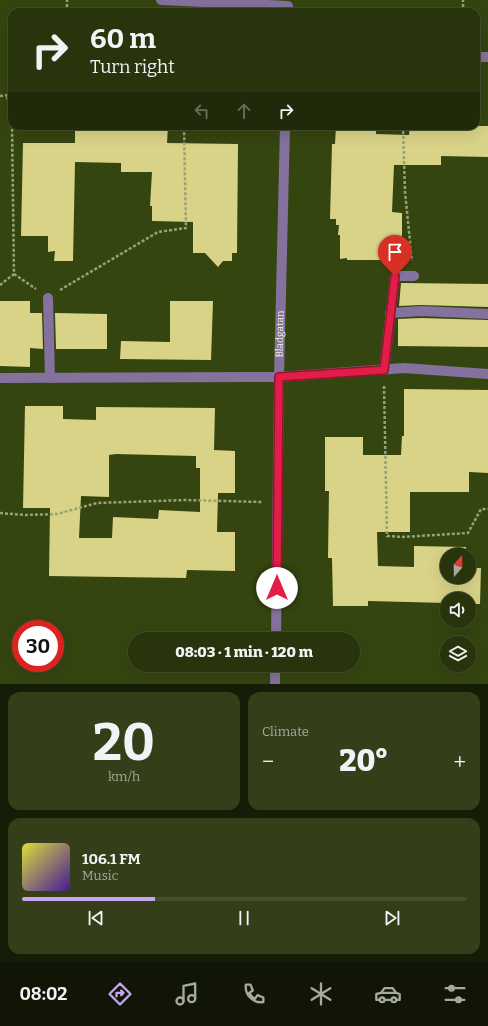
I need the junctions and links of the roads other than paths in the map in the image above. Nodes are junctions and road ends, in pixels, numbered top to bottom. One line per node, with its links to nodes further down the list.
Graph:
1 (161, 0): 2 (street)
2 (288, 8)
3 (285, 130): 10 (street, Bladgatan)
4 (414, 276): 6 (street)
5 (48, 298): 12 (street)
6 (390, 313): 7 (street); 8 (street)
7 (488, 314)
8 (384, 370): 9 (street); 10 (street)
9 (488, 374)
10 (279, 377): 12 (street); 13 (street, Bladgatan)
11 (0, 378): 12 (street)
12 (50, 378)
13 (276, 632)
14 (275, 672): 15 (street)
15 (275, 684)

